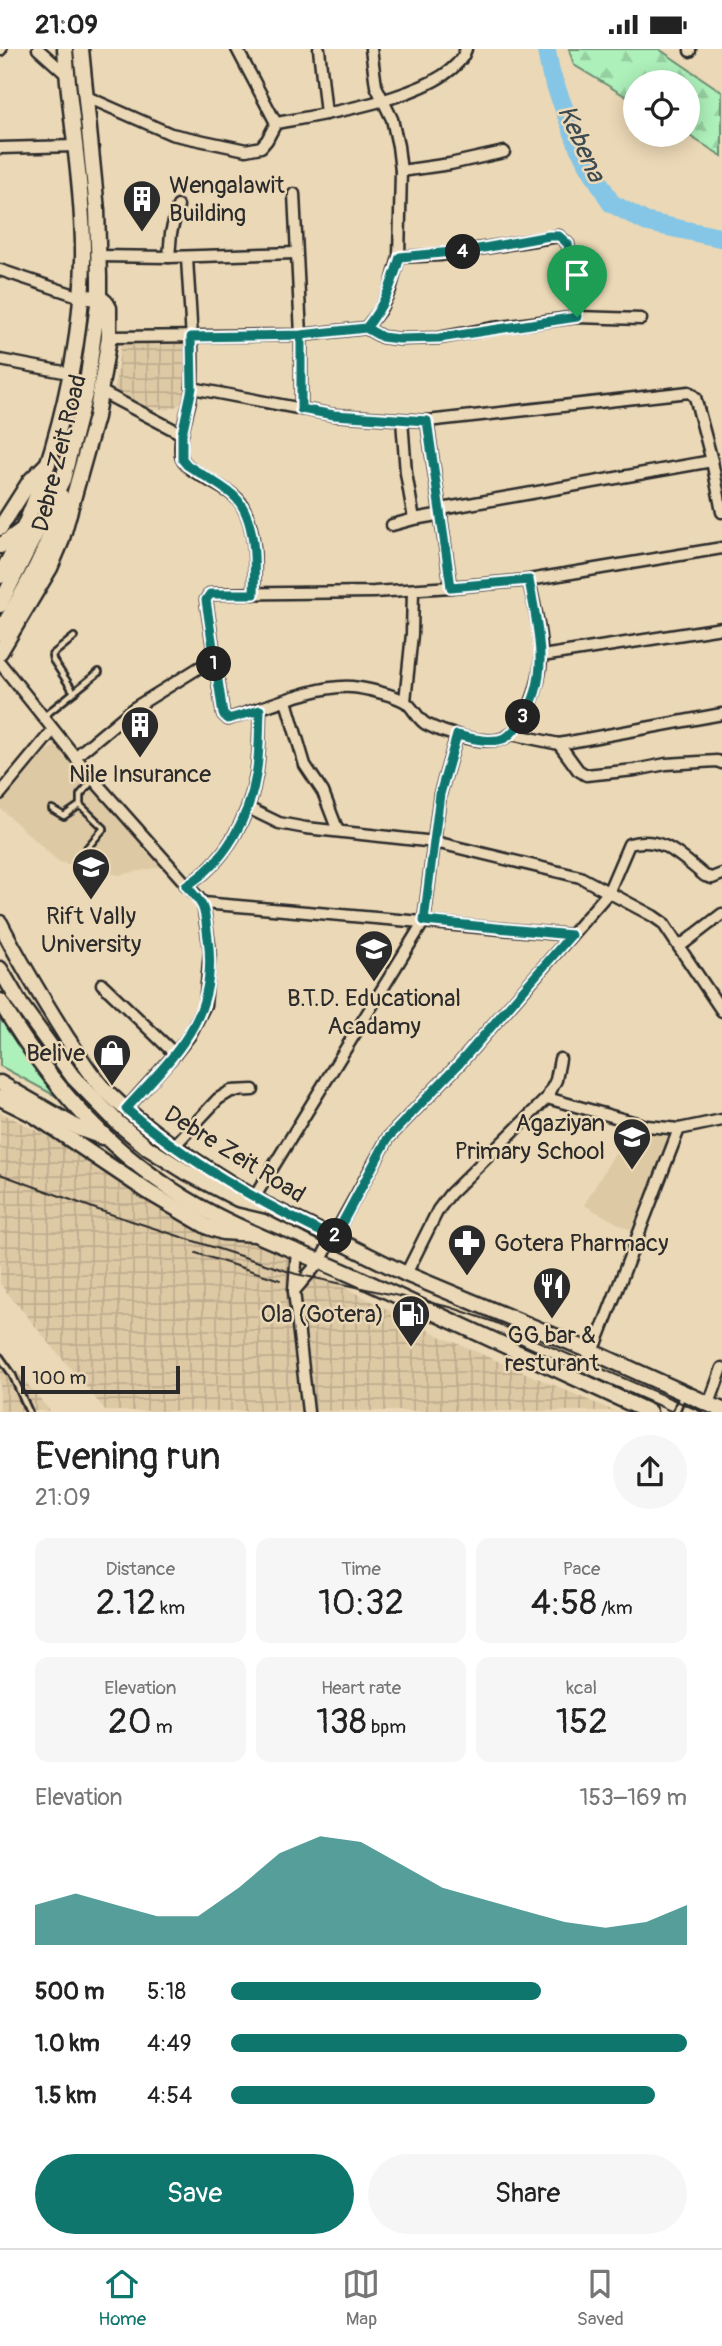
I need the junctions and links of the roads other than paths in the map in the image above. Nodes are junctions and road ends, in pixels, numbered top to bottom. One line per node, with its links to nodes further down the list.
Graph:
1 (38, 49): 8 (street)
2 (65, 49): 8 (main road)
3 (81, 49): 9 (main road)
4 (237, 49): 12 (street)
5 (320, 49): 11 (street)
6 (371, 49): 10 (street)
7 (466, 49): 10 (street)
8 (67, 75): 13 (main road)
9 (87, 97): 12 (street); 20 (main road)
10 (382, 100): 11 (street); 16 (street)
11 (326, 114): 12 (street)
12 (276, 123)
13 (75, 146): 14 (street); 25 (main road)
14 (0, 148)
15 (504, 152): 16 (street)
16 (401, 171): 23 (street)
17 (294, 194): 19 (street)
18 (178, 206): 21 (street)
19 (296, 253): 22 (street); 30 (street)
20 (98, 256): 21 (street); 26 (main road)
21 (169, 257): 22 (street)
22 (187, 257): 32 (street)
23 (400, 257): 27 (street); 29 (street)
24 (0, 270): 25 (street)
25 (81, 297): 26 (main road); 34 (main road)
26 (99, 297): 31 (main road, Debre Zeit Road); 43 (main road)
27 (577, 317): 28 (street); 29 (street)
28 (641, 319)
29 (366, 328): 30 (street)
30 (301, 335): 32 (street); 37 (street)
31 (109, 337): 32 (street); 36 (main road, Debre Zeit Road)
32 (191, 337): 35 (street)
33 (0, 361): 34 (street)
34 (69, 373): 42 (main road)
35 (192, 388): 37 (street); 40 (street)
36 (100, 391): 40 (street); 61 (main road, Debre Zeit Road)
37 (301, 409): 38 (street)
38 (401, 420): 39 (street); 46 (street)
39 (427, 421): 41 (street); 44 (street)
40 (182, 434): 56 (street)
41 (712, 461): 44 (street); 45 (street)
42 (48, 463): 48 (main road); 49 (main road)
43 (63, 479): 57 (main road); 59 (main road)
44 (442, 511): 46 (street); 54 (street)
45 (722, 512)
46 (414, 519): 47 (street)
47 (392, 525)
48 (0, 528)
49 (23, 529): 50 (main road); 52 (main road)
50 (0, 547)
51 (722, 548): 53 (street)
52 (0, 576)
53 (529, 580): 54 (street); 62 (street)
54 (451, 587): 55 (street)
55 (413, 590): 56 (street); 68 (street)
56 (254, 594): 63 (street)
57 (0, 605)
58 (722, 628): 62 (street)
59 (0, 632)
60 (74, 637): 66 (lane)
61 (0, 652)
62 (542, 656): 73 (street)
63 (213, 659): 69 (street); 76 (street)
64 (0, 663): 71 (street)
65 (99, 672): 66 (lane)
66 (74, 692): 71 (lane)
67 (286, 701): 68 (street); 69 (street); 83 (street)
68 (405, 701): 74 (street)
69 (260, 710): 81 (street)
70 (722, 714): 75 (street)
71 (43, 717): 72 (street)
72 (53, 730): 76 (street); 79 (street)
73 (511, 734): 74 (street); 75 (street)
74 (457, 735): 84 (street)
75 (559, 744): 77 (street)
76 (75, 758): 78 (street)
77 (722, 763)
78 (93, 779): 80 (lane); 87 (street)
79 (0, 794)
80 (80, 805): 82 (lane); 85 (lane)
81 (247, 808): 83 (street); 87 (street)
82 (52, 809)
83 (338, 831): 84 (street)
84 (435, 842): 88 (street); 91 (street)
85 (87, 848)
86 (722, 874): 88 (street)
87 (186, 886): 89 (street)
88 (608, 893): 93 (street); 94 (street)
89 (203, 903): 91 (street); 99 (street)
90 (722, 914): 94 (street)
91 (424, 921): 93 (street); 110 (street)
92 (0, 923): 105 (main road, Debre Zeit Road)
93 (571, 935): 113 (street)
94 (679, 947): 98 (street)
95 (0, 969): 111 (main road)
96 (102, 984): 99 (street)
97 (0, 1001): 108 (main road)
98 (722, 1011)
99 (175, 1054): 105 (street)
100 (560, 1059): 104 (street)
101 (0, 1083): 108 (main road)
102 (253, 1090): 109 (street)
103 (0, 1098): 112 (main road)
104 (547, 1098): 107 (street); 116 (street)
105 (126, 1109): 109 (main road, Debre Zeit Road)
106 (722, 1120): 107 (street)
107 (679, 1129): 118 (street)
108 (106, 1139): 112 (main road)
109 (174, 1146): 110 (main road, Debre Zeit Road)
110 (254, 1198): 111 (main road, Debre Zeit Road)
111 (268, 1206): 113 (main road, Debre Zeit Road)
112 (259, 1234): 114 (main road)
113 (334, 1238): 115 (street); 116 (main road, Debre Zeit Road)
114 (297, 1251): 115 (main road); 117 (street)
115 (320, 1261): 117 (street); 125 (main road)
116 (406, 1274): 118 (main road, Debre Zeit Road)
117 (294, 1291): 124 (street)
118 (593, 1352): 121 (main road, Debre Zeit Road)
119 (0, 1357): 123 (lane)
120 (722, 1368): 122 (street)
121 (683, 1394): 122 (main road, Debre Zeit Road); 126 (lane)
122 (716, 1407)
123 (29, 1412)
124 (308, 1412)
125 (649, 1412)
126 (676, 1412)

